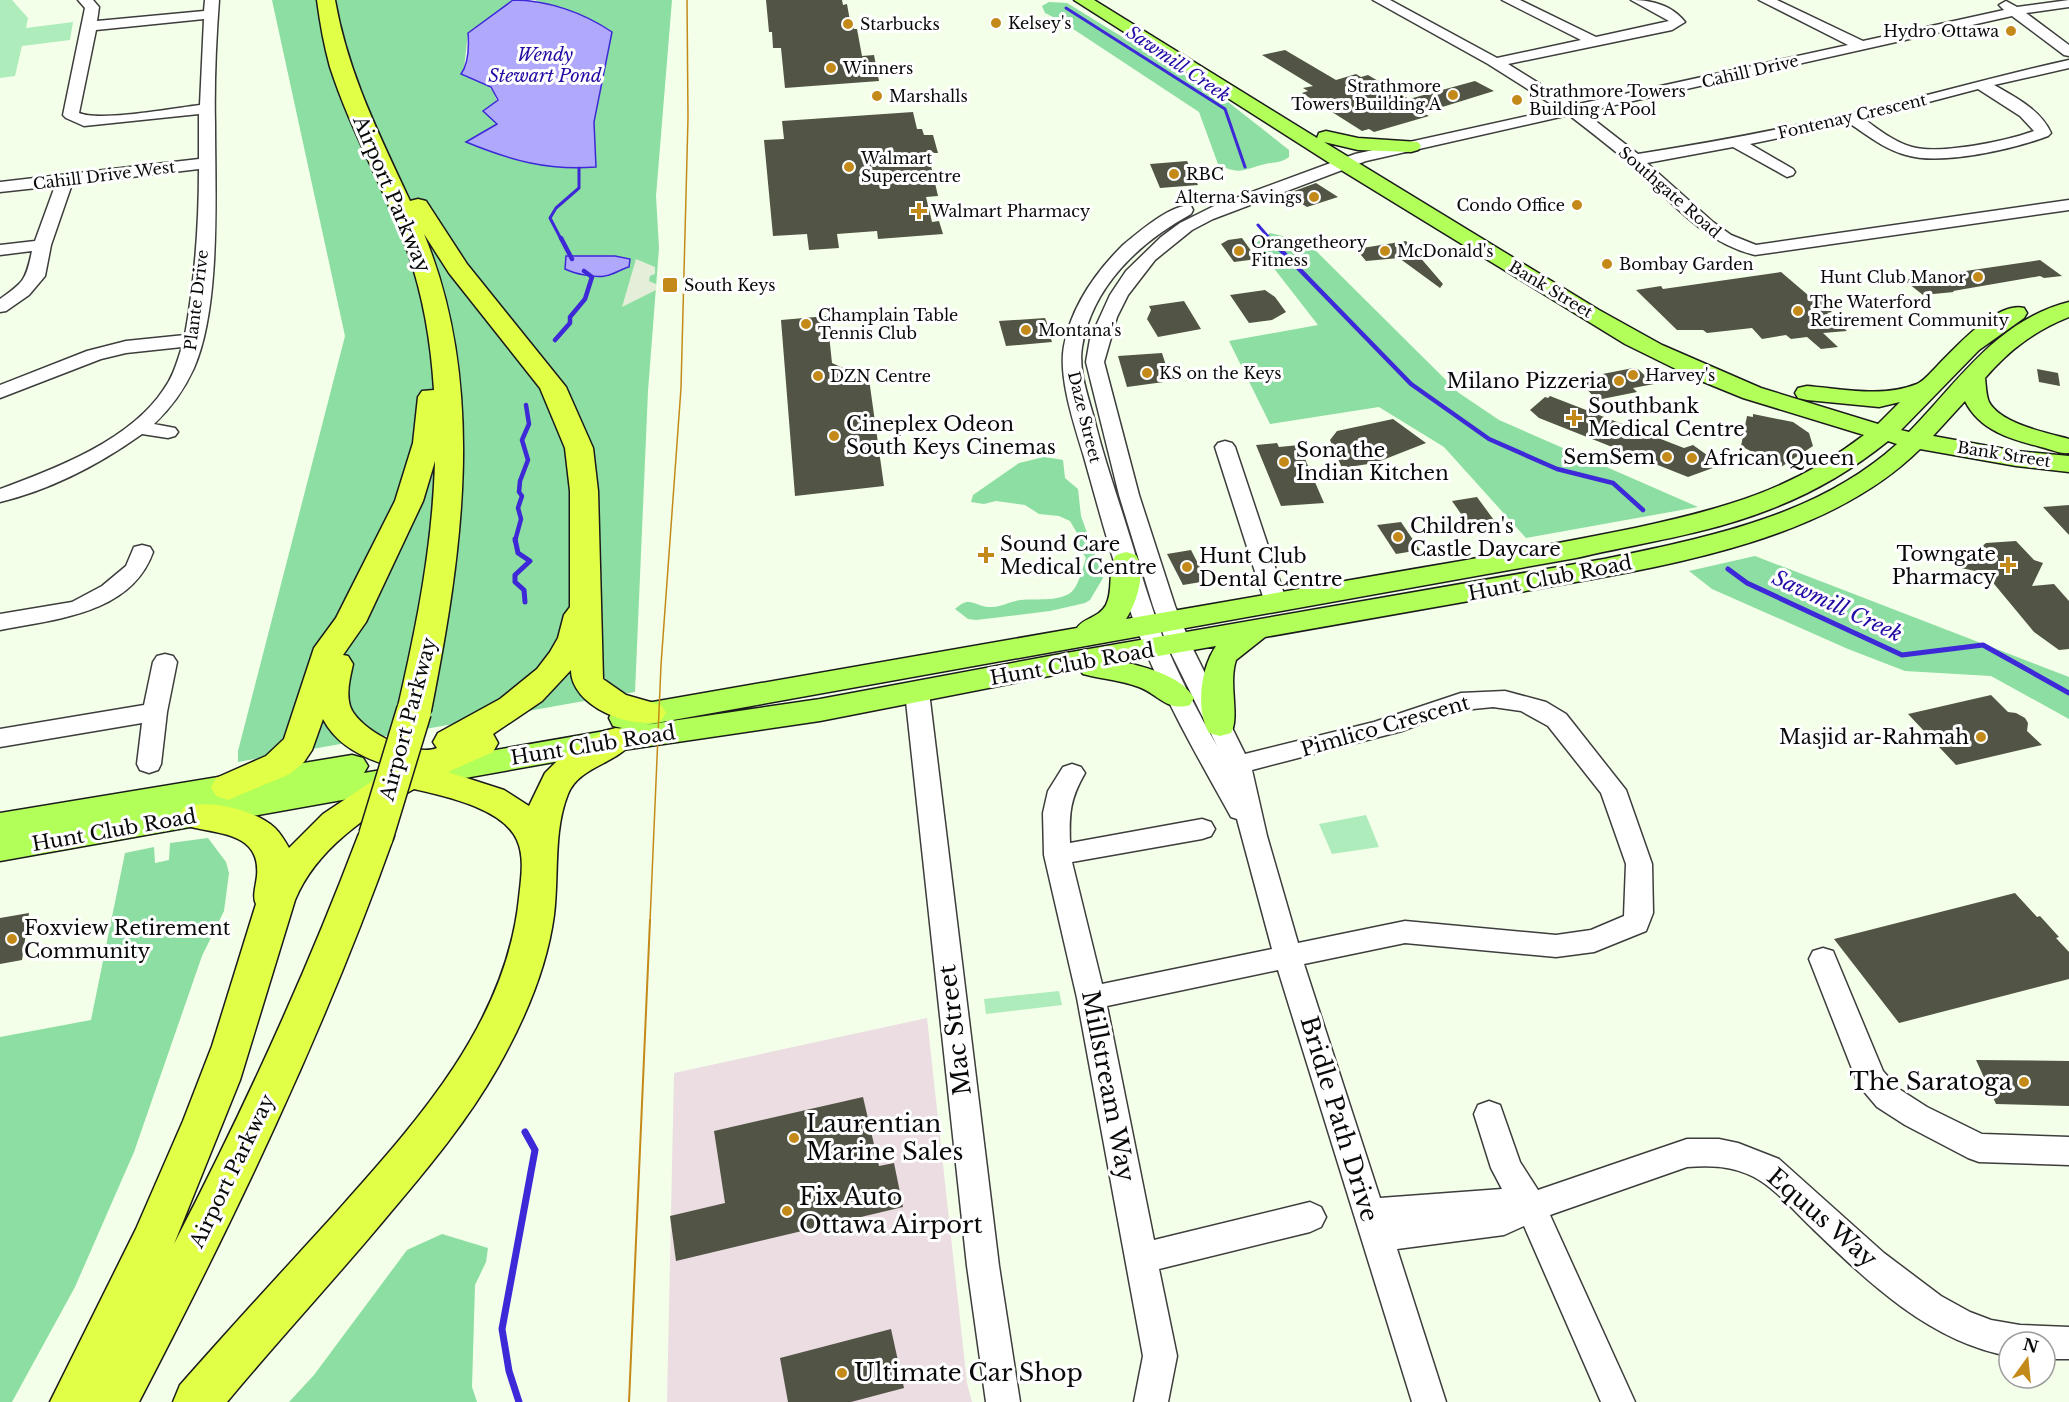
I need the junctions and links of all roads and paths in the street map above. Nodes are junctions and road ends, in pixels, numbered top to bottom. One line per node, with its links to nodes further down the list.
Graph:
1 (85, 0): 13 (street)
2 (326, 0): 20 (highway, Airport Parkway)
3 (1082, 0): 25 (main road, Bank Street)
4 (1102, 0): 24 (main road, Bank Street)
5 (1380, 0): 17 (street, Southgate Road)
6 (1509, 0): 14 (street)
7 (1638, 0): 14 (street)
8 (1766, 0): 15 (street)
9 (1999, 0): 12 (street)
10 (2069, 3): 12 (street, Cahill Drive)
11 (211, 7): 13 (street); 21 (street, Plante Drive)
12 (2014, 12): 15 (street, Cahill Drive); 16 (street)
13 (90, 26): 21 (street)
14 (1593, 41): 17 (street)
15 (1862, 46): 22 (street, Cahill Drive)
16 (2069, 52)
17 (1497, 62): 22 (street, Southgate Road)
18 (2069, 63): 19 (street, Fontenay Crescent)
19 (1980, 84): 23 (street, Fontenay Crescent); 23 (street)
20 (351, 99): 39 (highway, Airport Parkway); 67 (highway)
21 (207, 109): 30 (street, Plante Drive)
22 (1571, 110): 27 (street, Cahill Drive); 28 (street, Southgate Road)
23 (1851, 118): 26 (street, Fontenay Crescent)
24 (1326, 136): 27 (main road); 29 (main road, Bank Street)
25 (1302, 137): 29 (main road, Bank Street); 31 (main road)
26 (1736, 142): 28 (street, Fontenay Crescent); 32 (street)
27 (1411, 146): 29 (street, Cahill Drive)
28 (1633, 160): 36 (street, Southgate Road)
29 (1353, 161): 31 (street, Daze Street); 35 (street, Daze Street); 51 (main road, Bank Street)
30 (208, 163): 33 (street, Cahill Drive West); 45 (street, Plante Drive)
31 (1307, 164): 35 (street, Daze Street)
32 (1787, 172)
33 (65, 180): 34 (street, Cahill Drive West); 37 (street)
34 (0, 187)
35 (1261, 187): 40 (street, Daze Street); 41 (street, Daze Street)
36 (2069, 205)
37 (42, 245): 38 (street); 43 (street)
38 (0, 250)
39 (420, 252): 70 (highway); 107 (highway, Airport Parkway, bridge)
40 (1105, 276): 41 (street); 46 (street, Daze Street)
41 (1127, 281): 47 (street, Daze Street)
42 (2069, 292): 49 (main road, Hunt Club Road)
43 (0, 307)
44 (2069, 309): 48 (main road, Hunt Club Road)
45 (194, 340): 50 (street); 53 (street, Plante Drive)
46 (1072, 361): 47 (street); 57 (street, Daze Street)
47 (1095, 362): 56 (street, Daze Street)
48 (1974, 376): 55 (main road, Hunt Club Road); 59 (main road)
49 (1925, 389): 51 (main road); 52 (main road, Hunt Club Road)
50 (0, 392)
51 (1798, 399): 52 (main road, Bank Street); 61 (main road)
52 (1890, 425): 55 (main road, Bank Street); 61 (main road, Hunt Club Road)
53 (138, 426): 54 (street); 63 (street, Plante Drive)
54 (168, 432)
55 (1922, 432): 59 (main road, Bank Street); 60 (main road, Bank Street); 62 (main road, Hunt Club Road)
56 (1116, 440): 57 (street); 72 (street, Daze Street)
57 (1090, 442): 66 (street, Daze Street)
58 (1225, 447): 68 (street)
59 (2068, 452): 60 (main road, Bank Street)
60 (2000, 455): 62 (main road)
61 (1832, 467): 64 (main road, Hunt Club Road)
62 (1881, 470): 64 (main road, Hunt Club Road)
63 (0, 496)
64 (1749, 520): 68 (main road, Hunt Club Road); 71 (main road, Hunt Club Road)
65 (142, 552): 69 (street)
66 (1126, 561): 72 (street, Daze Street); 73 (main road)
67 (585, 584): 78 (highway); 85 (highway)
68 (1276, 603): 72 (main road, Hunt Club Road)
69 (0, 622)
70 (350, 622): 85 (highway); 87 (highway)
71 (1256, 631): 72 (main road, Hunt Club Road); 79 (main road)
72 (1163, 635): 73 (main road, Hunt Club Road); 76 (street, Bridle Path Drive); 79 (street, Bridle Path Drive)
73 (1070, 650): 75 (main road, Hunt Club Road); 76 (main road); 78 (main road, Hunt Club Road)
74 (165, 662): 77 (street)
75 (917, 692): 81 (main road, Hunt Club Road); 109 (street, Mac Street)
76 (1179, 698): 91 (street, Bridle Path Drive)
77 (155, 712): 80 (street); 83 (street)
78 (649, 713): 82 (main road, Hunt Club Road)
79 (1220, 725): 84 (street, Bridle Path Drive)
80 (0, 738)
81 (616, 740): 82 (main road, Hunt Club Road); 94 (highway)
82 (473, 755): 85 (highway)
83 (149, 764)
84 (1238, 764): 91 (street, Bridle Path Drive); 96 (street, Pimlico Crescent)
85 (397, 767): 87 (main road, Hunt Club Road); 88 (main road, Hunt Club Road); 94 (highway); 95 (highway)
86 (1072, 773): 93 (street, Millstream Way)
87 (228, 787): 89 (main road, Hunt Club Road)
88 (197, 816): 92 (main road, Hunt Club Road); 95 (highway)
89 (0, 825)
90 (1202, 829): 93 (street)
91 (1254, 836): 96 (street, Bridle Path Drive)
92 (0, 849)
93 (1057, 855): 98 (street, Millstream Way)
94 (540, 864): 108 (highway)
95 (270, 916): 106 (highway)
96 (1288, 958): 98 (street); 103 (street, Bridle Path Drive)
97 (1823, 959): 100 (street)
98 (1091, 998): 104 (street, Millstream Way)
99 (1489, 1114): 101 (street)
100 (2069, 1151)
101 (1531, 1207): 103 (street, Equus Way); 105 (street, Equus Way); 112 (street)
102 (1310, 1217): 104 (street)
103 (1373, 1225): 111 (street, Bridle Path Drive)
104 (1142, 1258): 110 (street, Millstream Way)
105 (2069, 1343)
106 (74, 1402)
107 (114, 1402)
108 (197, 1402)
109 (1003, 1402)
110 (1151, 1402)
111 (1429, 1402)
112 (1618, 1402)

